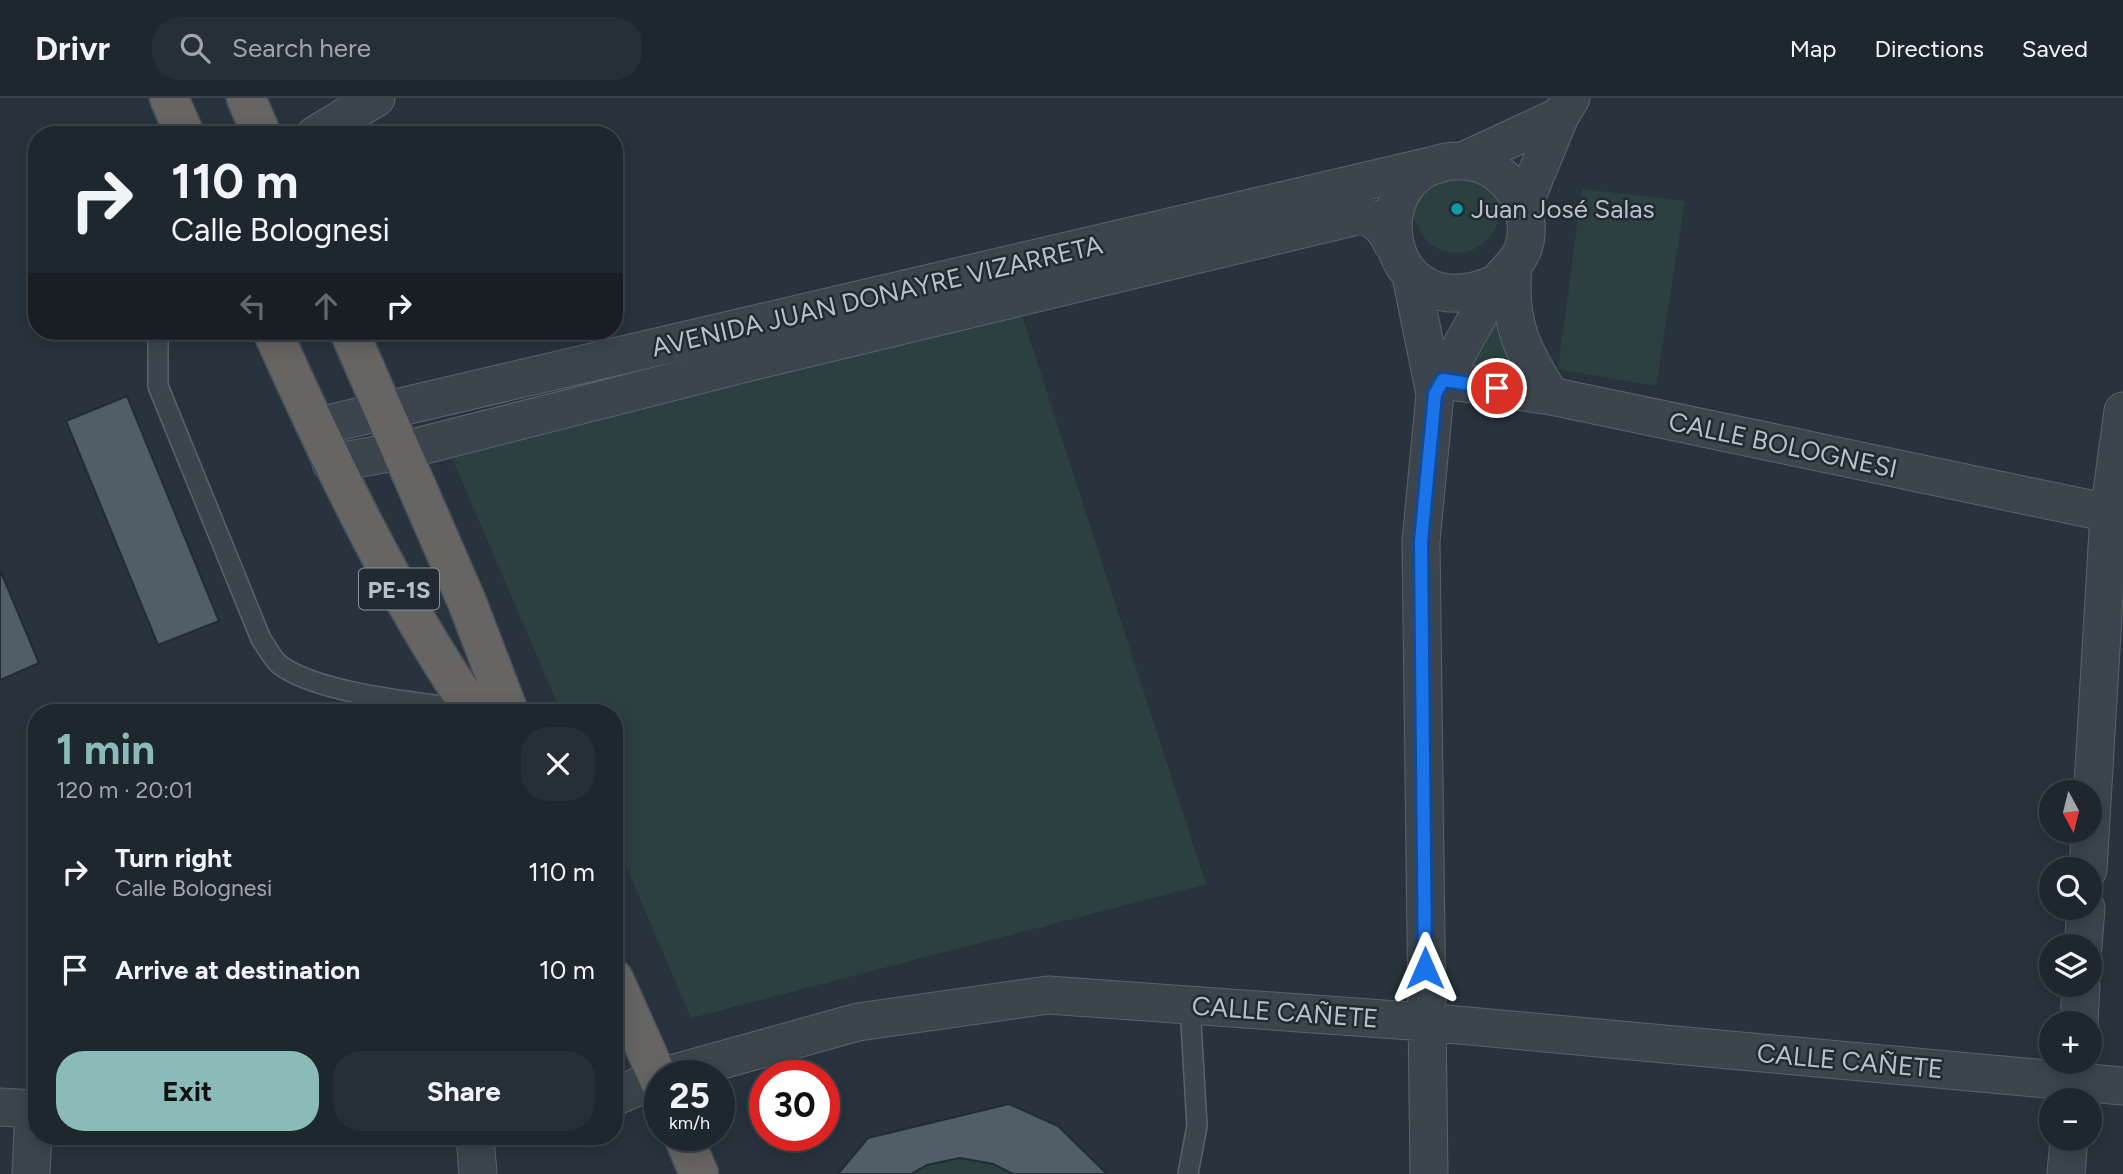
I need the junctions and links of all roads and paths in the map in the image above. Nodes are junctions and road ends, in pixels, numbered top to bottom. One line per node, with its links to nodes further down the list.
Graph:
1 (169, 98): 5 (highway)
2 (246, 98): 6 (highway)
3 (376, 98): 7 (street)
4 (1565, 107): 8 (street); 9 (street)
5 (182, 126)
6 (257, 126)
7 (330, 126)
8 (1451, 162): 9 (street); 10 (street); 13 (street, AVENIDA JUAN DONAYRE VIZARRETA)
9 (1523, 206): 11 (street)
10 (1392, 243): 12 (street); 17 (street, AVENIDA JUAN DONAYRE VIZARRETA)
11 (1505, 275): 12 (street); 18 (street); 19 (street)
12 (1411, 276): 18 (street)
13 (757, 323): 17 (street); 21 (street, AVENIDA JUAN DONAYRE VIZARRETA)
14 (158, 340): 26 (lane)
15 (276, 340): 22 (highway, PE-1S)
16 (353, 340): 21 (highway, PE-1S)
17 (762, 359): 23 (street, AVENIDA JUAN DONAYRE VIZARRETA)
18 (1439, 387): 19 (street, CALLE BOLOGNESI); 32 (street)
19 (1551, 396): 25 (street, CALLE BOLOGNESI)
20 (2123, 411): 25 (street)
21 (386, 412): 22 (street, AVENIDA JUAN DONAYRE VIZARRETA); 23 (highway, PE-1S)
22 (315, 427): 24 (highway, PE-1S)
23 (401, 451): 24 (street, AVENIDA JUAN DONAYRE VIZARRETA); 28 (highway, PE-1S)
24 (331, 463): 27 (highway, PE-1S)
25 (2116, 514): 29 (street)
26 (442, 704)
27 (485, 704)
28 (489, 704)
29 (2089, 857)
30 (623, 998): 33 (highway)
31 (1190, 1006): 32 (street, CALLE CAÑETE); 34 (street, CALLE CAÑETE); 46 (lane)
32 (1425, 1021): 35 (street, CALLE CAÑETE); 47 (street)
33 (652, 1060)
34 (724, 1060)
35 (2075, 1082): 37 (street, CALLE CAÑETE)
36 (644, 1085): 38 (street, CALLE CAÑETE)
37 (2123, 1086)
38 (623, 1093)
39 (23, 1108): 43 (street)
40 (476, 1145): 44 (street)
41 (689, 1151): 45 (highway)
42 (2068, 1151): 48 (street)
43 (31, 1174)
44 (478, 1174)
45 (699, 1174)
46 (1188, 1174)
47 (1429, 1174)
48 (2066, 1174)

